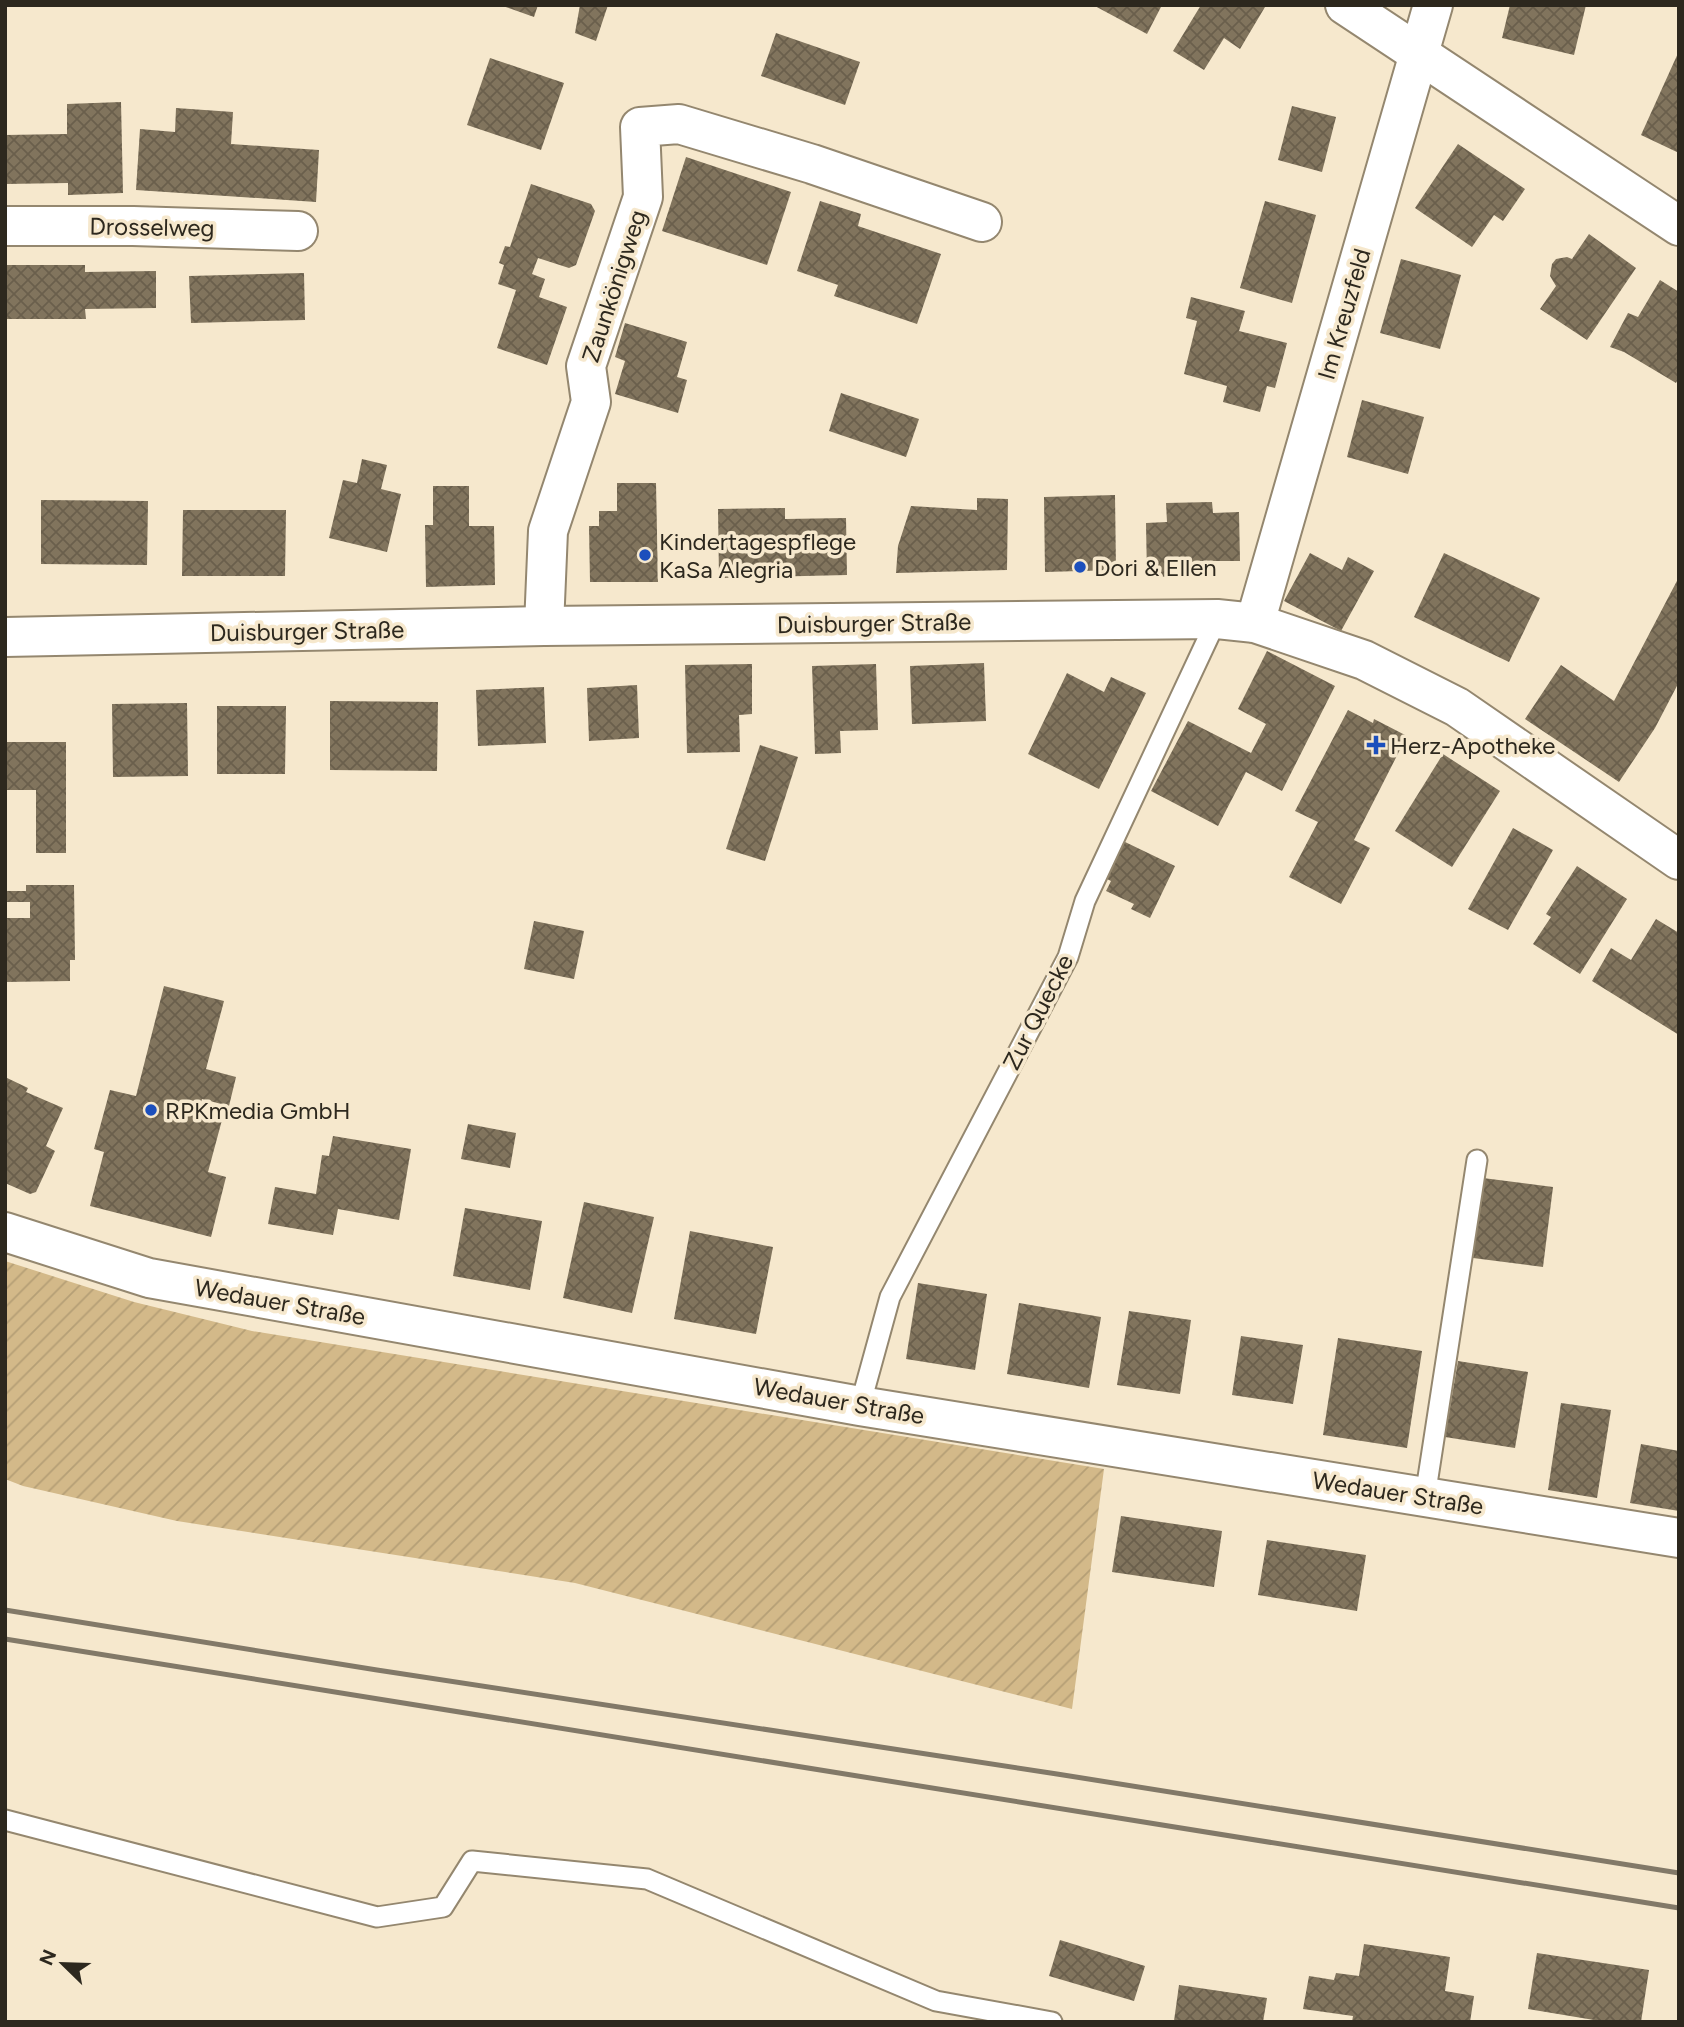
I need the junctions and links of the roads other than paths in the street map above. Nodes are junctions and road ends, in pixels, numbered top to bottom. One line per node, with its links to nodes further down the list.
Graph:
1 (1345, 5): 3 (street)
2 (1433, 5): 3 (street, Im Kreuzfeld)
3 (1419, 54): 6 (street); 9 (street, Im Kreuzfeld)
4 (982, 222): 10 (street, Zaunkönigweg)
5 (5, 226): 7 (street, Drosselweg)
6 (1679, 226)
7 (298, 231)
8 (1217, 619): 9 (street, Duisburger Straße); 10 (street, Duisburger Straße); 15 (lane, Zur Quecke)
9 (1255, 623): 12 (street, Duisburger Straße)
10 (544, 626): 11 (street, Duisburger Straße)
11 (5, 637)
12 (1679, 860)
13 (1477, 1160): 16 (lane)
14 (5, 1232): 15 (street, Wedauer Straße)
15 (860, 1405): 16 (street, Wedauer Straße)
16 (1425, 1497): 17 (street, Wedauer Straße)
17 (1679, 1538)
18 (5, 1820): 19 (lane)
19 (1052, 2022)

